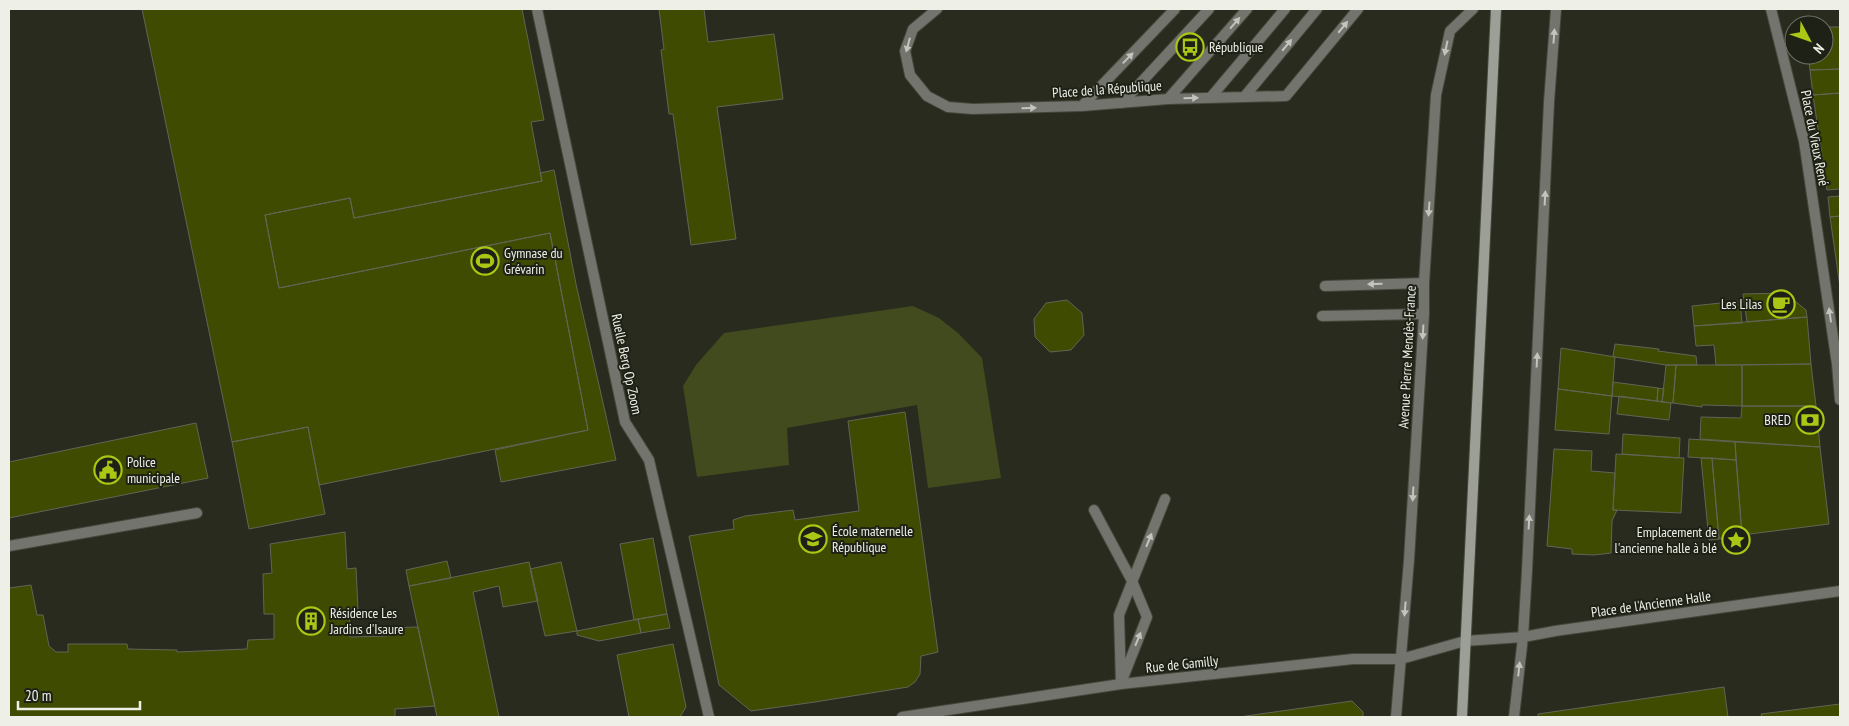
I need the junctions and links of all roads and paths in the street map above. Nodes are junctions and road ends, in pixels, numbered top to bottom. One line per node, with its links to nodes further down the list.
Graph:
1 (537, 9): 35 (street, Ruelle Berg Op Zoom)
2 (937, 9): 17 (street, Place de la République, one-way to 17)
3 (1175, 9): 17 (street, one-way to 3)
4 (1209, 9): 16 (street)
5 (1247, 9): 15 (street, one-way to 5)
6 (1285, 9): 14 (street)
7 (1318, 9): 13 (street, one-way to 7)
8 (1358, 9): 13 (street, Place de la République, one-way to 8)
9 (1472, 9): 18 (street, Avenue Pierre Mendès-France, one-way to 18)
10 (1496, 9): 31 (main road)
11 (1556, 9): 30 (street, one-way to 11)
12 (1771, 9): 22 (street, Place du Vieux René, one-way to 12)
13 (1245, 96): 14 (street, Place de la République)
14 (1211, 97): 15 (street, Place de la République, one-way to 14)
15 (1168, 99): 16 (street, Place de la République)
16 (1122, 103): 17 (street, Place de la République)
17 (1082, 106)
18 (1424, 283): 19 (street, one-way to 19); 20 (street, Avenue Pierre Mendès-France)
19 (1325, 286)
20 (1424, 314): 21 (street); 32 (street, Avenue Pierre Mendès-France, one-way to 32)
21 (1322, 316)
22 (1839, 364): 23 (street, Place du Vieux René)
23 (1840, 400)
24 (1165, 499): 28 (street, one-way to 24)
25 (1094, 510): 28 (street)
26 (197, 513): 27 (street)
27 (9, 546)
28 (1132, 581): 33 (street); 33 (street, one-way to 28)
29 (1840, 591): 30 (street, Place de l'Ancienne Halle)
30 (1523, 637): 31 (street, Place de l'Ancienne Halle); 39 (street, one-way to 30)
31 (1465, 641): 32 (street, Rue de Gamilly); 38 (main road)
32 (1401, 659): 33 (street, Rue de Gamilly); 37 (street, Avenue Pierre Mendès-France)
33 (1120, 684): 34 (street, Rue de Gamilly)
34 (926, 715): 36 (street, Rue de Gamilly)
35 (709, 717)
36 (902, 717)
37 (1396, 717)
38 (1462, 717)
39 (1514, 717)

